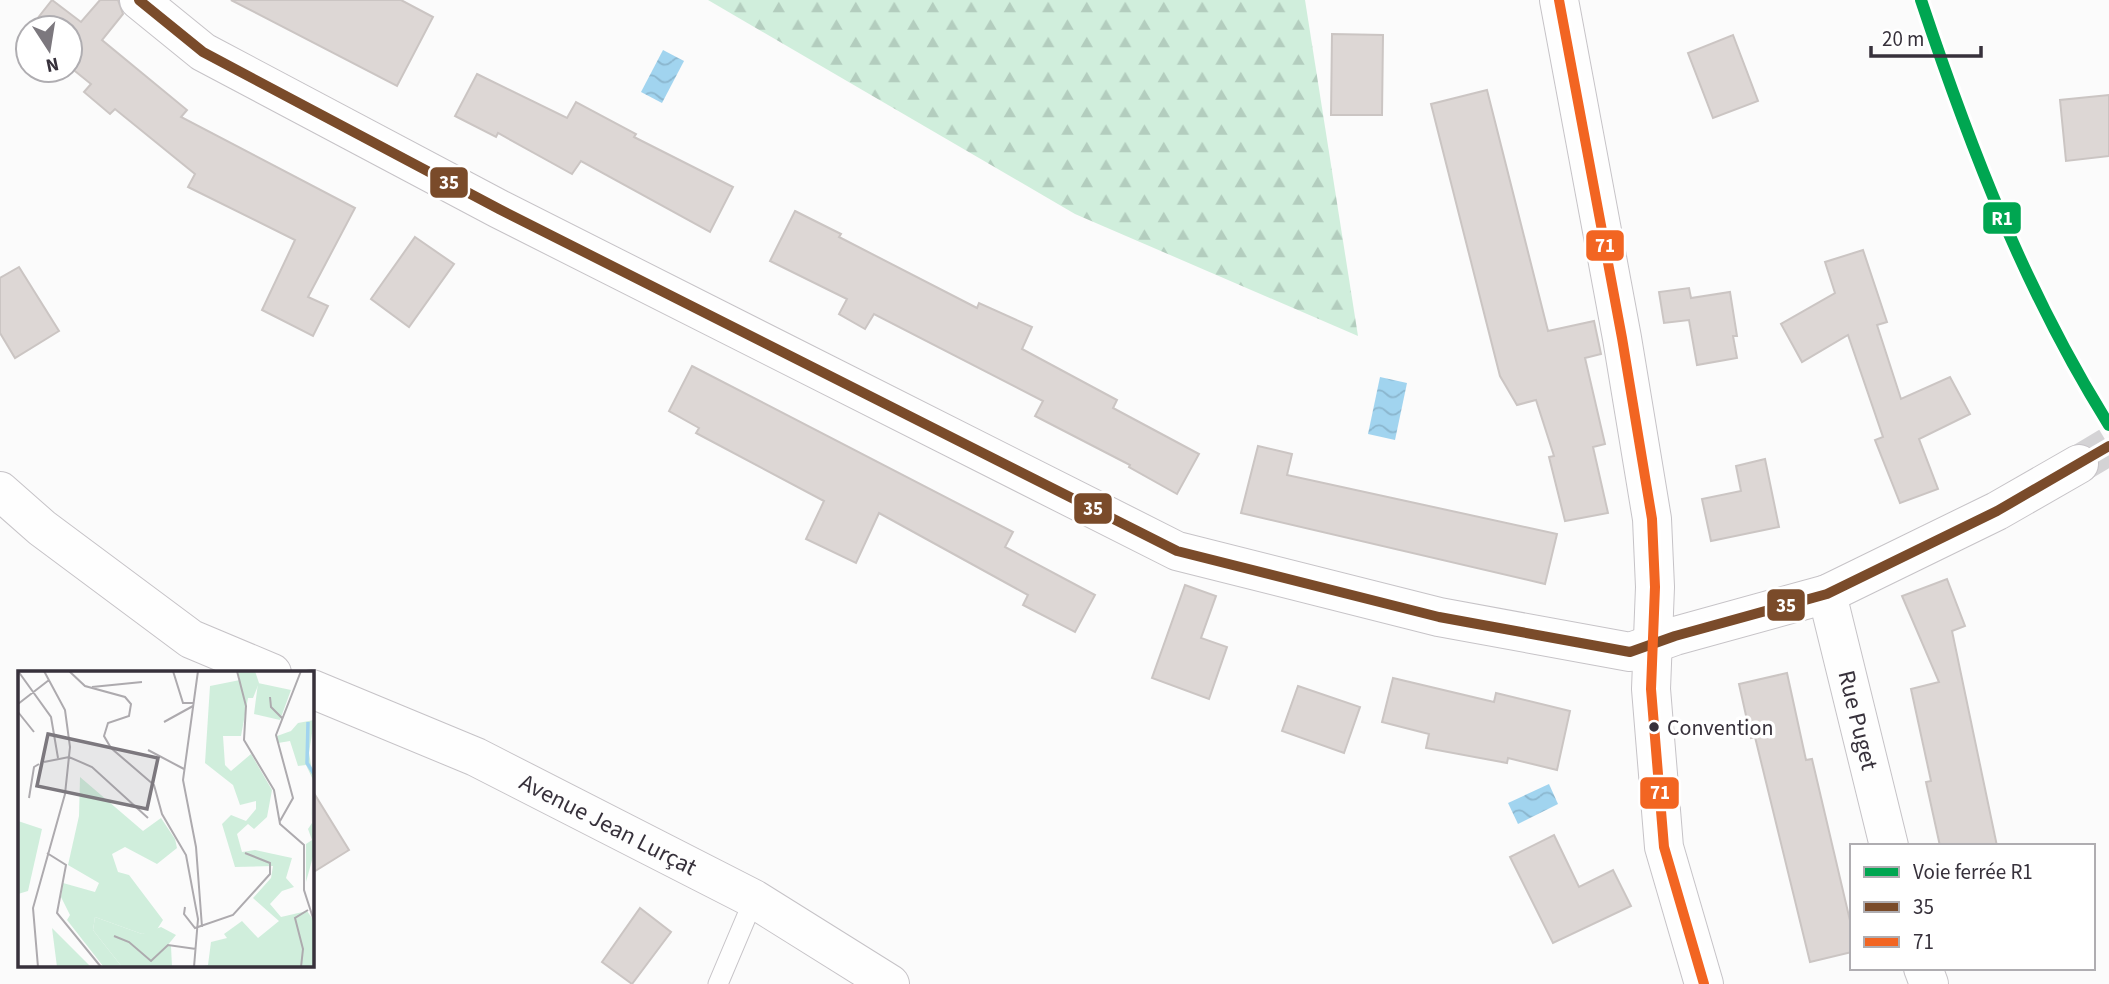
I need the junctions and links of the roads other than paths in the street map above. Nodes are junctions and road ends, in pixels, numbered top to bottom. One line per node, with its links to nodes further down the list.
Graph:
1 (139, 0): 6 (street)
2 (1559, 0): 6 (street)
3 (2079, 464): 5 (street)
4 (0, 491): 7 (street)
5 (1827, 594): 6 (street); 9 (street, Rue Puget)
6 (1652, 643): 13 (street)
7 (267, 671)
8 (313, 689): 10 (street, Avenue Jean Lurçat)
9 (1889, 844)
10 (754, 899): 11 (lane); 12 (street, Avenue Jean Lurçat)
11 (718, 984)
12 (890, 984)
13 (1704, 984)

